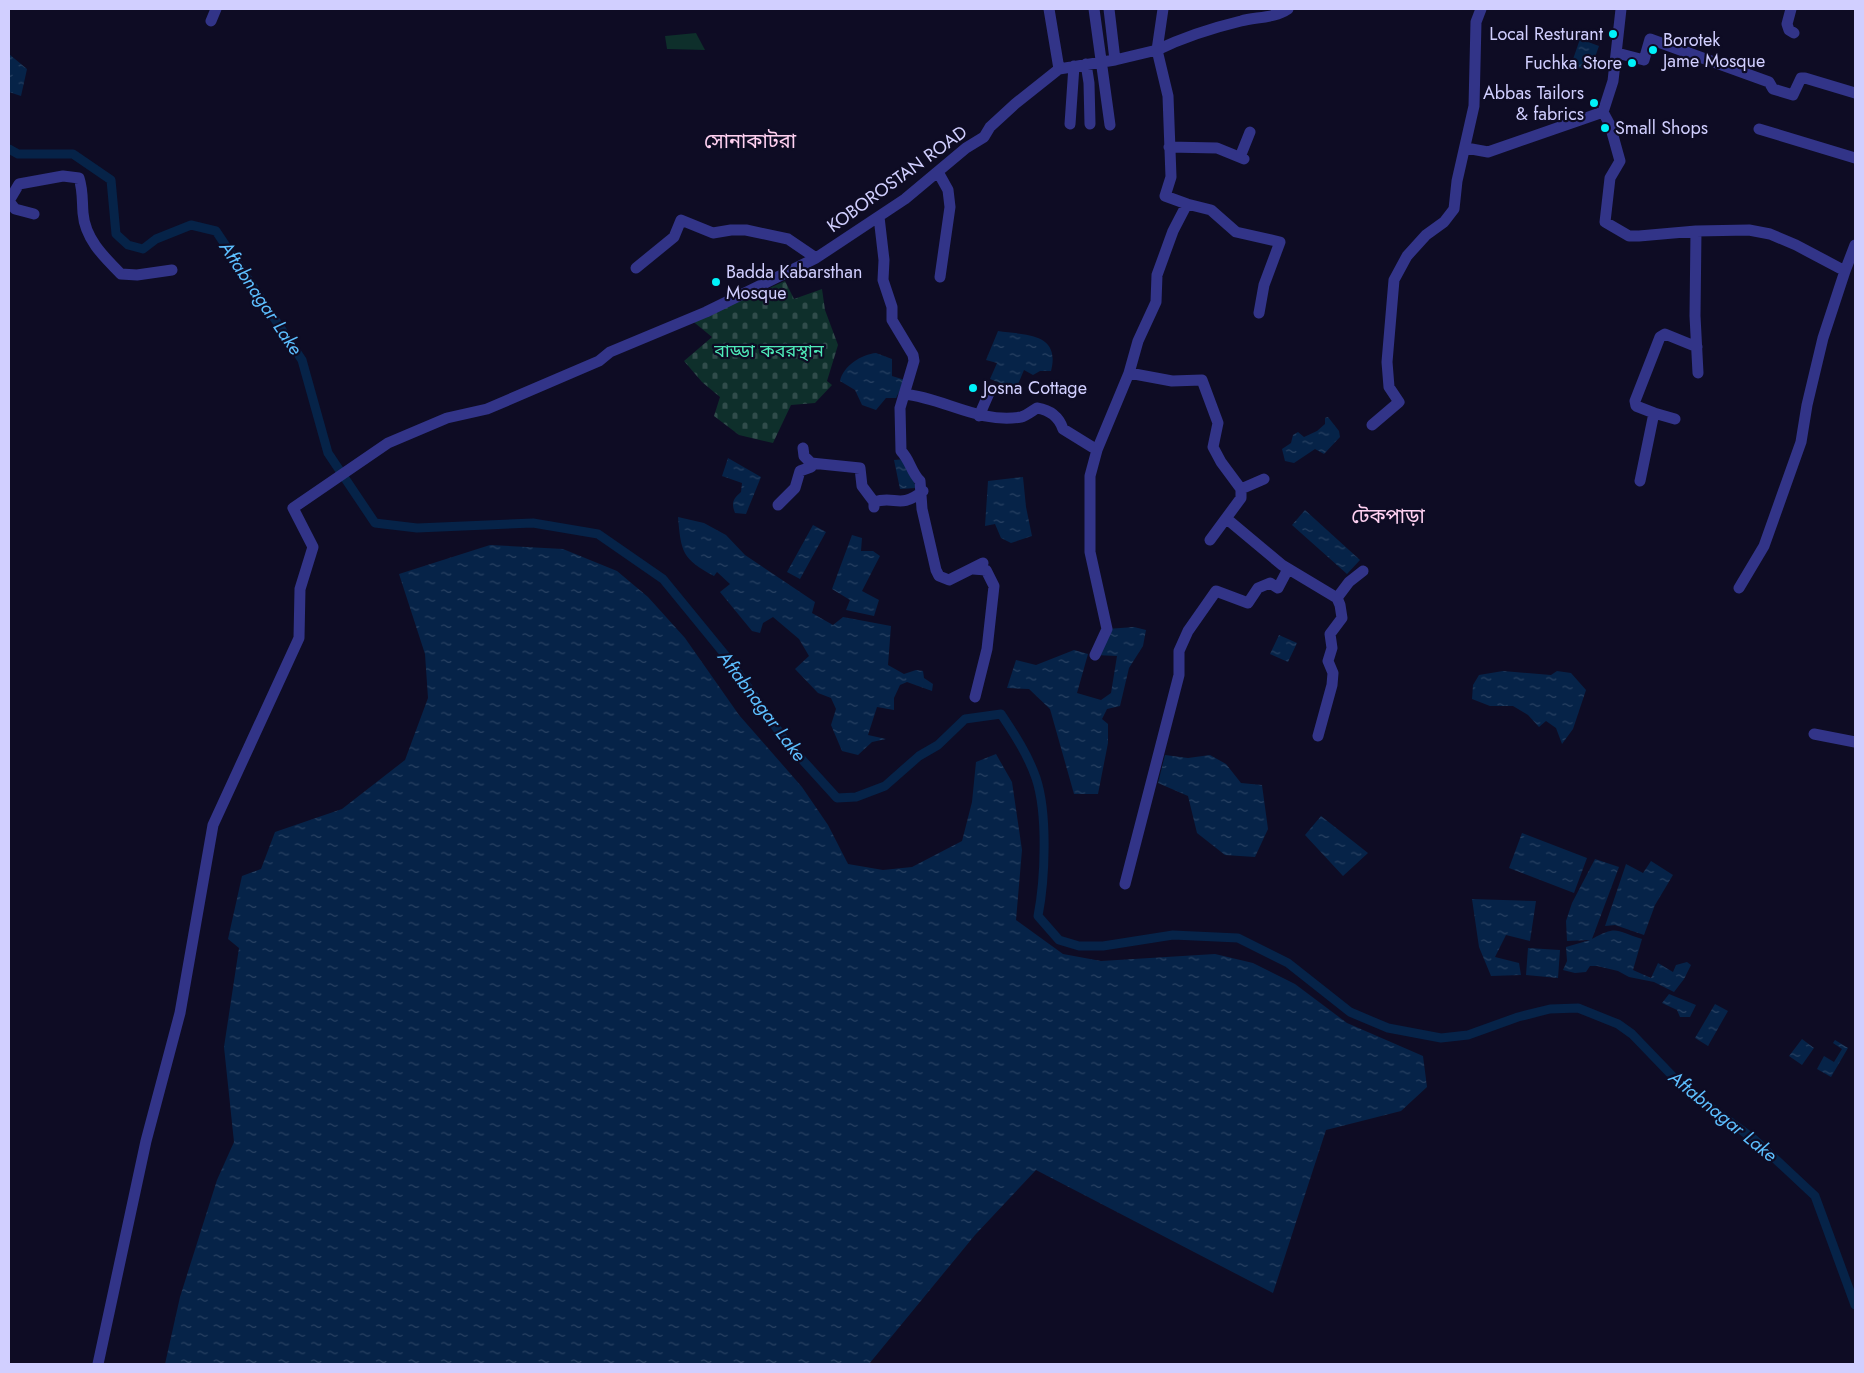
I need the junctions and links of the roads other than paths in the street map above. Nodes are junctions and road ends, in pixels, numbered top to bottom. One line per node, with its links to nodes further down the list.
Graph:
1 (216, 9): 10 (street)
2 (1049, 9): 18 (street)
3 (1094, 9): 15 (street)
4 (1109, 9): 14 (street)
5 (1163, 9): 12 (street)
6 (1288, 9): 12 (street, KOBOROSTAN ROAD)
7 (1481, 9): 27 (street)
8 (1621, 9): 13 (street)
9 (1791, 9): 11 (street)
10 (211, 21)
11 (1794, 33)
12 (1157, 50): 14 (street, KOBOROSTAN ROAD); 26 (street)
13 (1617, 53): 19 (street); 20 (street)
14 (1115, 60): 15 (street, KOBOROSTAN ROAD)
15 (1101, 62): 16 (street, KOBOROSTAN ROAD); 23 (street)
16 (1086, 64): 17 (street, KOBOROSTAN ROAD); 22 (street)
17 (1074, 66): 18 (street, KOBOROSTAN ROAD); 21 (street)
18 (1059, 69): 29 (street, KOBOROSTAN ROAD)
19 (1855, 93)
20 (1603, 112): 27 (street); 34 (street)
21 (1070, 124)
22 (1090, 124)
23 (1110, 126)
24 (1759, 129): 28 (street)
25 (1250, 132): 26 (street)
26 (1169, 146): 31 (street)
27 (1466, 148): 50 (street)
28 (1855, 158)
29 (938, 172): 33 (street, KOBOROSTAN ROAD); 40 (street)
30 (9, 201): 32 (street); 38 (street)
31 (1187, 204): 41 (street); 43 (street)
32 (34, 214)
33 (879, 217): 36 (street, KOBOROSTAN ROAD); 46 (street)
34 (1696, 231): 39 (street); 42 (street)
35 (1855, 246): 39 (street)
36 (816, 258): 37 (street); 73 (street, KOBOROSTAN ROAD)
37 (636, 268)
38 (172, 270)
39 (1845, 270): 65 (street)
40 (940, 277)
41 (1259, 312)
42 (1697, 347): 44 (street); 47 (street)
43 (1129, 373): 52 (street); 56 (street)
44 (1698, 373)
45 (989, 393): 48 (street)
46 (904, 394): 48 (street); 57 (street)
47 (1654, 412): 49 (street); 55 (street)
48 (979, 416): 52 (street)
49 (1676, 419)
50 (1372, 425)
51 (803, 448): 53 (street)
52 (1097, 450): 67 (street)
53 (812, 463): 57 (street); 58 (street)
54 (1264, 479): 56 (street)
55 (1640, 481)
56 (1241, 489): 59 (street)
57 (922, 491): 62 (street)
58 (778, 505)
59 (1227, 519): 60 (street); 63 (street)
60 (1210, 540)
61 (983, 563): 62 (street)
62 (972, 569): 68 (street)
63 (1288, 570): 66 (street); 72 (street)
64 (1363, 571): 66 (street)
65 (1739, 588)
66 (1337, 598): 70 (street)
67 (1095, 655)
68 (975, 697)
69 (1814, 734): 71 (street)
70 (1318, 736)
71 (1855, 742)
72 (1124, 884)
73 (98, 1364)

